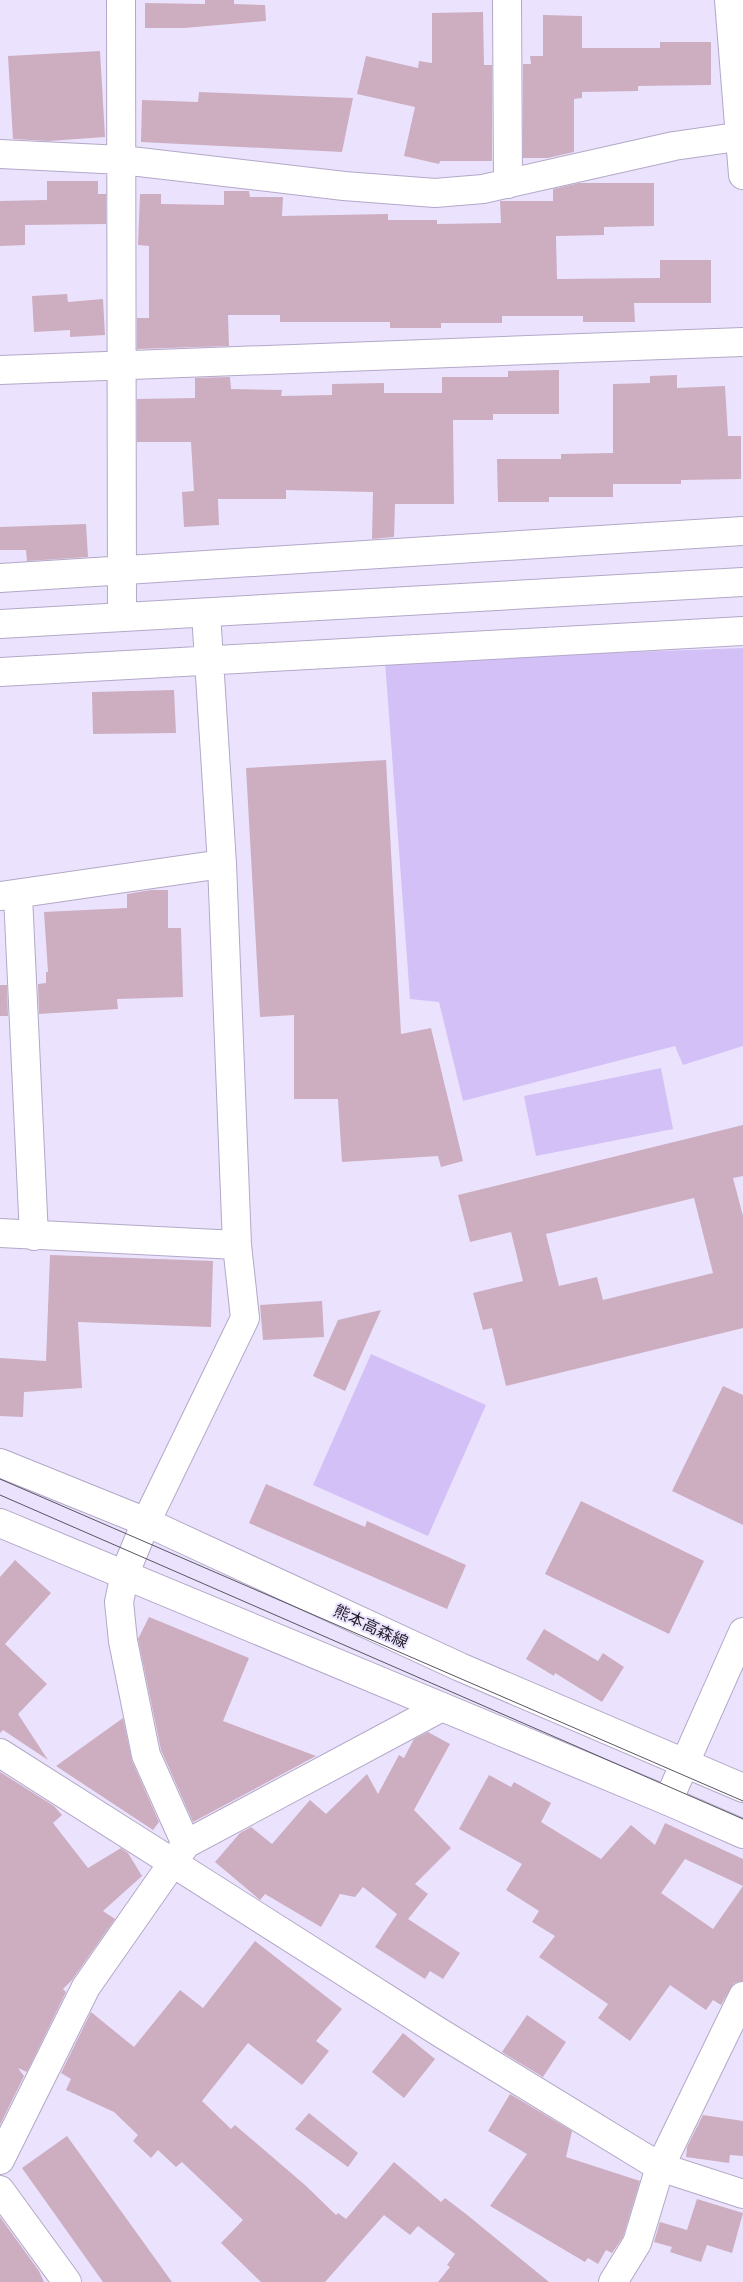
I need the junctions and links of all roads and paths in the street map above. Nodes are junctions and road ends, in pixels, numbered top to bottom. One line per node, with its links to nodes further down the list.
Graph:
1 (121, 0): 6 (street)
2 (507, 0): 8 (street)
3 (729, 0): 4 (street)
4 (742, 136): 7 (street); 8 (street)
5 (0, 154): 6 (street)
6 (122, 160): 8 (street); 10 (street)
7 (743, 175)
8 (508, 184)
9 (743, 342): 10 (street)
10 (121, 364): 11 (street); 13 (street)
11 (0, 370)
12 (743, 531): 13 (street)
13 (123, 571): 14 (street); 17 (street)
14 (0, 578)
15 (743, 582): 16 (street)
16 (206, 613): 17 (street); 20 (street)
17 (122, 617): 18 (street)
18 (0, 624)
19 (743, 631): 20 (street)
20 (209, 660): 21 (street); 22 (street)
21 (0, 672)
22 (222, 864): 23 (street); 26 (street)
23 (9, 896): 25 (street)
24 (0, 1233): 25 (street)
25 (34, 1236): 26 (street)
26 (237, 1245): 28 (street)
27 (0, 1463): 28 (street, 熊本高森線)
28 (146, 1522): 30 (street); 34 (street, 熊本高森線)
29 (0, 1523): 30 (street)
30 (125, 1574): 32 (street); 38 (street)
31 (743, 1632): 34 (street)
32 (442, 1707): 36 (street); 38 (street)
33 (0, 1753): 38 (street)
34 (684, 1763): 35 (street, 熊本高森線); 36 (street)
35 (743, 1788)
36 (668, 1801): 37 (street)
37 (743, 1834)
38 (179, 1854): 40 (street); 41 (street)
39 (743, 1996): 41 (street)
40 (0, 2160)
41 (660, 2168): 43 (street); 45 (street)
42 (0, 2190): 44 (street)
43 (743, 2194)
44 (68, 2282)
45 (613, 2282)

